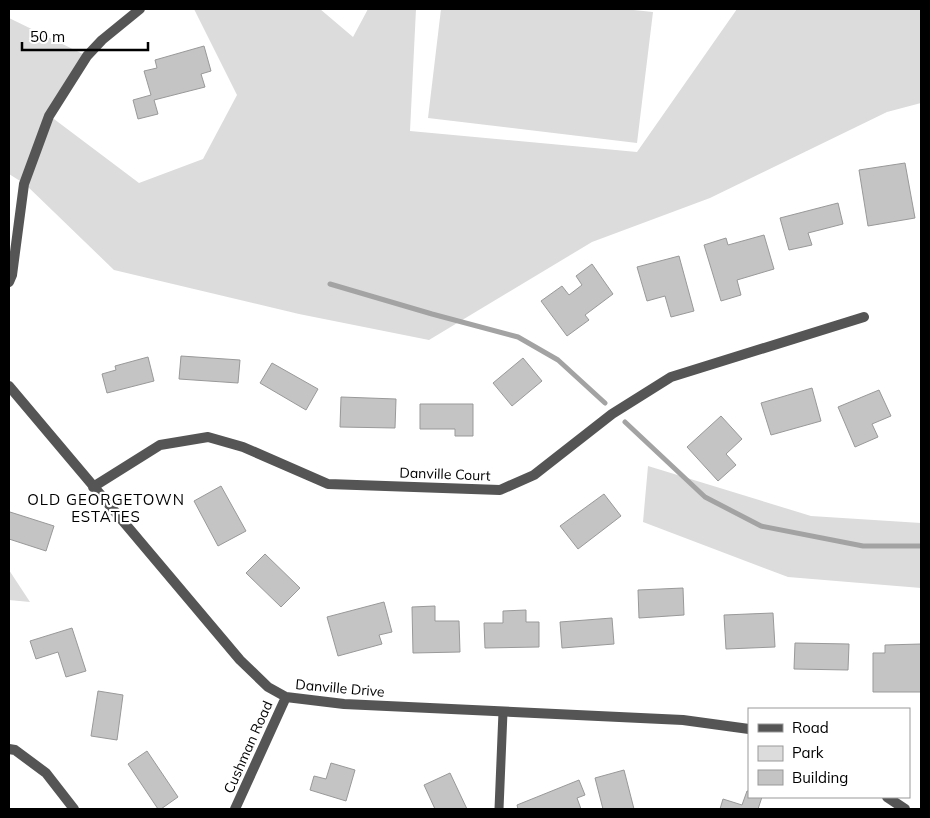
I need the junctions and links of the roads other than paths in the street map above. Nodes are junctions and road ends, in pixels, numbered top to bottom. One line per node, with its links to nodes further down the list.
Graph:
1 (140, 9): 2 (street)
2 (9, 282)
3 (864, 317): 5 (street, Danville Court)
4 (9, 386): 5 (street, Danville Drive)
5 (93, 487): 6 (street, Danville Drive)
6 (286, 697): 7 (street, Danville Drive); 12 (street, Cushman Road)
7 (503, 712): 8 (street, Danville Drive); 13 (lane)
8 (748, 729)
9 (9, 749): 11 (street)
10 (888, 798): 14 (street)
11 (74, 809)
12 (235, 809)
13 (499, 809)
14 (905, 809)

